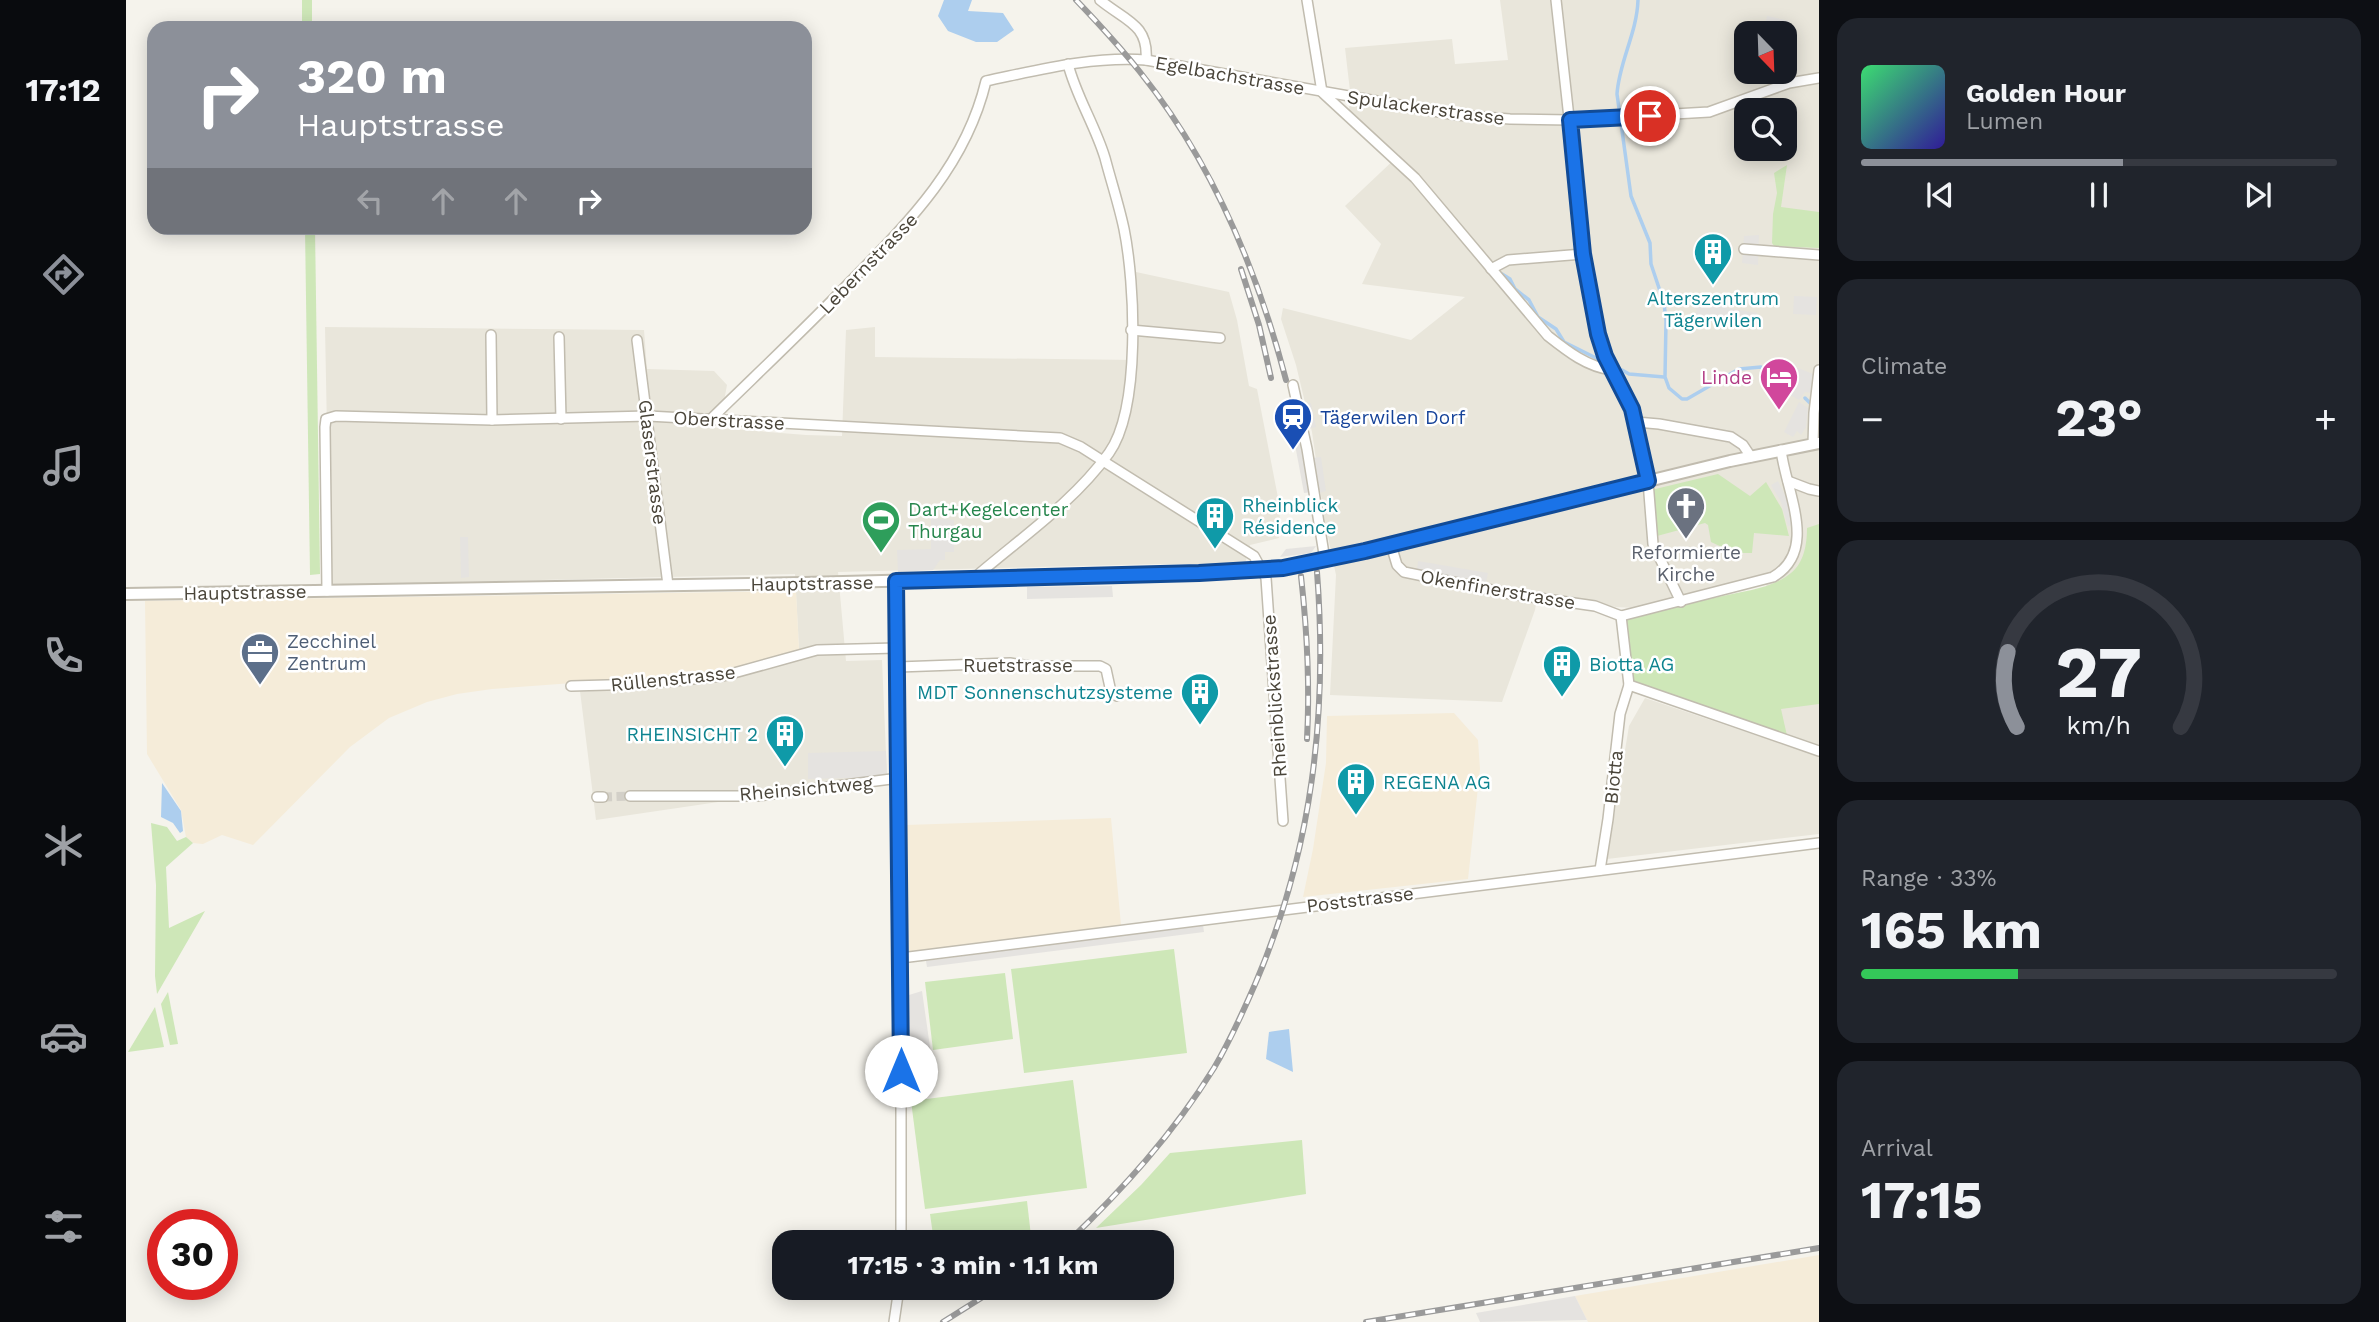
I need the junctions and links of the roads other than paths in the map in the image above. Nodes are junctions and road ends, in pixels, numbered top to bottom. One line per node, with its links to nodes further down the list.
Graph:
1 (1100, 0): 4 (street)
2 (1307, 0): 8 (street)
3 (1556, 0): 9 (street)
4 (1146, 60): 5 (street, Egelbachstrasse); 8 (street, Egelbachstrasse)
5 (1068, 64): 7 (street, Egelbachstrasse); 14 (street)
6 (1819, 78): 9 (street, Spulackerstrasse)
7 (986, 81): 23 (street, Lebernstrasse)
8 (1322, 92): 9 (street, Spulackerstrasse); 13 (street, Egelbachstrasse)
9 (1570, 120): 11 (street)
10 (1744, 249): 12 (street)
11 (1583, 254): 13 (street); 19 (street)
12 (1819, 255)
13 (1491, 269): 19 (street, Egelbachstrasse)
14 (1131, 330): 17 (street); 30 (street)
15 (491, 335): 25 (street)
16 (559, 337): 24 (street)
17 (1220, 338)
18 (637, 340): 22 (street, Glaserstrasse)
19 (1612, 370): 26 (street)
20 (1819, 370): 27 (street)
21 (1293, 385): 35 (street)
22 (648, 416): 23 (street, Oberstrasse); 24 (street, Oberstrasse); 39 (street, Glaserstrasse)
23 (711, 418): 30 (street, Oberstrasse)
24 (561, 419): 25 (street, Oberstrasse)
25 (492, 420): 40 (street, Oberstrasse)
26 (1636, 422): 29 (street); 31 (street)
27 (1816, 444): 28 (street, Hauptstrasse)
28 (1781, 450): 29 (street, Hauptstrasse); 32 (street)
29 (1751, 457): 31 (street, Hauptstrasse)
30 (1103, 461): 36 (street, Oberstrasse); 37 (street)
31 (1648, 481): 34 (street, Hauptstrasse); 42 (street)
32 (1788, 481): 33 (street); 42 (street)
33 (1819, 491)
34 (1391, 545): 35 (street, Hauptstrasse); 43 (street, Okenfinerstrasse)
35 (1325, 560): 36 (street, Hauptstrasse)
36 (1263, 571): 37 (street, Hauptstrasse); 52 (street, Rheinblickstrasse)
37 (973, 579): 38 (street, Hauptstrasse)
38 (896, 581): 39 (street, Hauptstrasse); 44 (street)
39 (667, 585): 40 (street, Hauptstrasse)
40 (327, 591): 41 (street, Hauptstrasse)
41 (126, 594)
42 (1681, 602): 43 (street)
43 (1621, 616): 46 (street)
44 (898, 649): 45 (street); 47 (street, Rüllenstrasse)
45 (898, 667): 48 (street, Ruetstrasse); 50 (street)
46 (1629, 685): 49 (street); 54 (street, Biotta)
47 (571, 686)
48 (1117, 696)
49 (1819, 751)
50 (899, 778): 51 (street, Rheinsichtweg); 55 (street)
51 (630, 796)
52 (1283, 821)
53 (1819, 843): 54 (street, Poststrasse)
54 (1600, 870): 55 (street, Poststrasse)
55 (901, 958): 56 (street)
56 (901, 1230)
57 (898, 1300): 58 (street)
58 (894, 1322)

